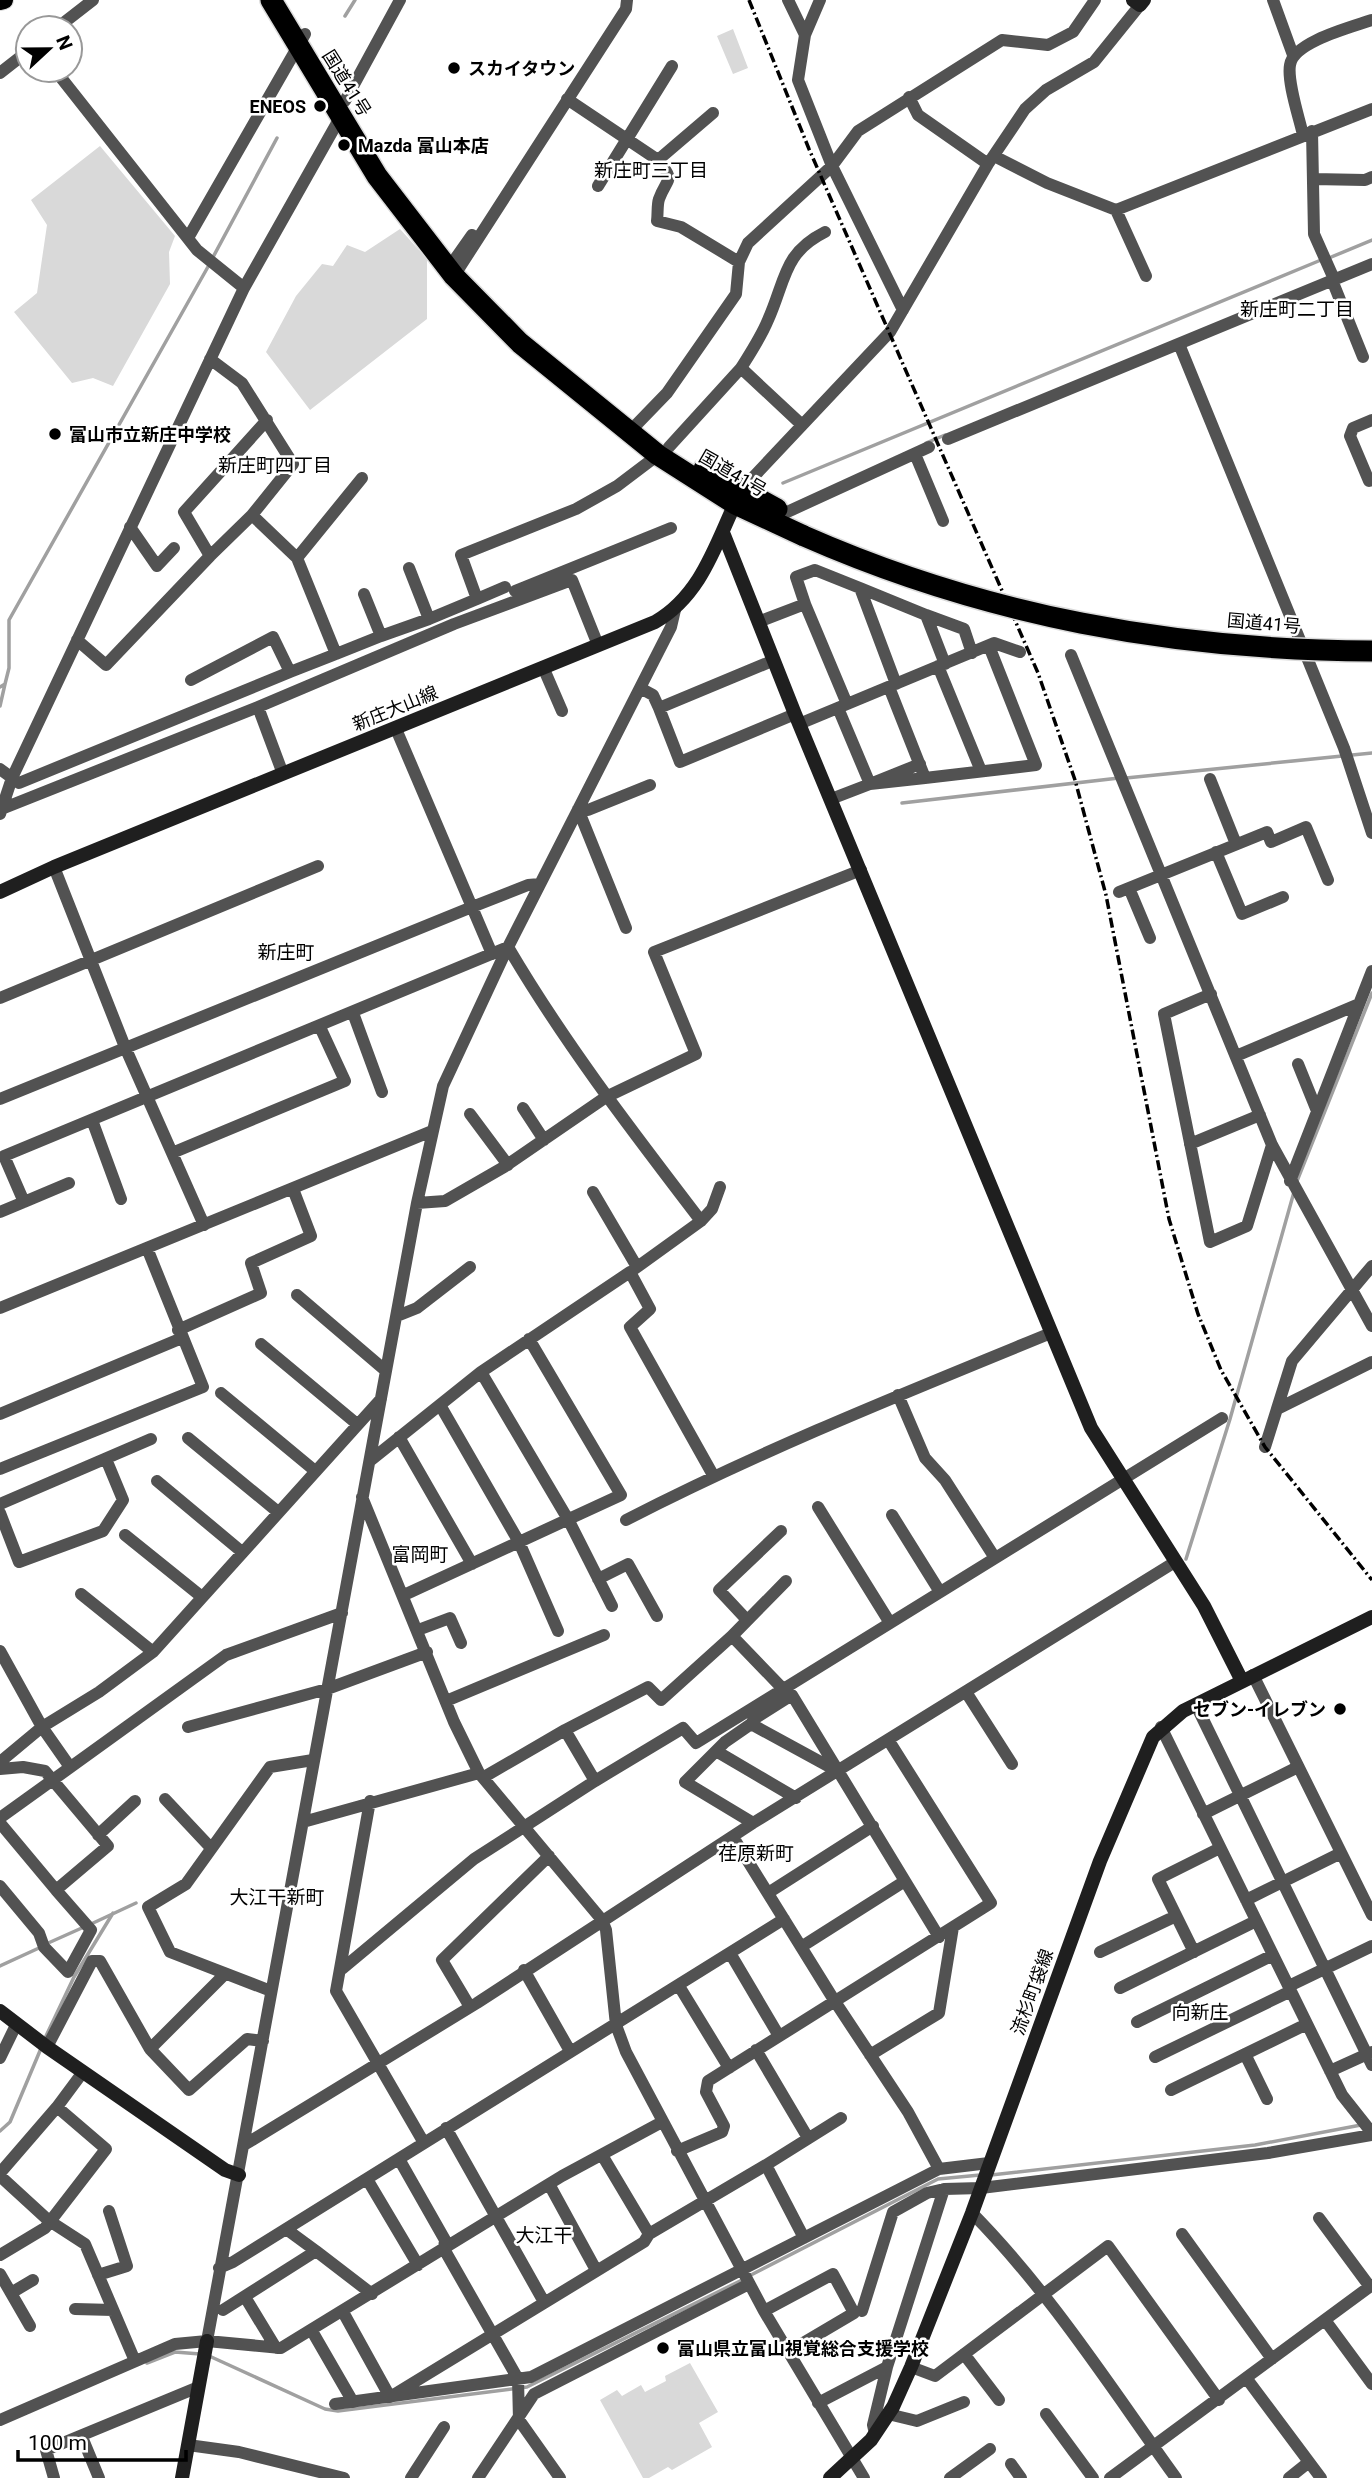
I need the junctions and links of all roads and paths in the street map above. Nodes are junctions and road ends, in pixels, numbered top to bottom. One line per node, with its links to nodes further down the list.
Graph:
1 (93, 0): 11 (street)
2 (271, 0): 14 (highway, 国道41号)
3 (288, 0): 14 (highway, 国道41号)
4 (400, 0): 22 (street)
5 (627, 0): 21 (street)
6 (788, 0): 13 (street)
7 (820, 0): 13 (street)
8 (1095, 0): 20 (street)
9 (1273, 0): 15 (street)
10 (1139, 2): 28 (street)
11 (75, 14)
12 (1372, 19): 15 (street)
13 (805, 35): 29 (street)
14 (301, 40): 22 (highway, 国道41号); 35 (street)
15 (1293, 55): 25 (street)
16 (14, 62): 18 (street)
17 (672, 66): 26 (street)
18 (0, 73)
19 (66, 84): 35 (street)
20 (909, 97): 28 (street); 29 (street)
21 (567, 99): 26 (street); 38 (street)
22 (343, 109): 38 (highway, 国道41号); 41 (street)
23 (1372, 109): 25 (street)
24 (713, 114): 27 (street)
25 (1307, 133): 31 (street); 33 (street)
26 (627, 139): 27 (street); 32 (street)
27 (658, 160): 36 (street)
28 (991, 160): 33 (street); 42 (street)
29 (832, 166): 36 (street); 42 (street)
30 (1372, 177): 31 (street)
31 (1312, 179): 40 (street)
32 (598, 186)
33 (1116, 210): 39 (street)
34 (825, 232): 46 (street)
35 (188, 238): 41 (street)
36 (740, 262): 49 (street)
37 (1372, 264): 40 (street)
38 (456, 267): 49 (highway, 国道41号); 53 (highway, 国道41号)
39 (1146, 276)
40 (1333, 279): 43 (street); 44 (street)
41 (244, 288): 45 (street)
42 (904, 310): 50 (street)
43 (1179, 344): 51 (street); 114 (street)
44 (1363, 357)
45 (210, 359): 47 (street); 61 (street)
46 (741, 368): 50 (street); 53 (street)
47 (267, 420): 59 (street); 66 (street)
48 (1372, 420): 56 (street)
49 (637, 424): 53 (highway, 国道41号)
50 (802, 425): 57 (street)
51 (948, 439)
52 (929, 447): 54 (street)
53 (664, 451): 57 (highway, 国道41号); 73 (street)
54 (915, 453): 58 (street); 60 (street)
55 (362, 478): 67 (street)
56 (1368, 481)
57 (738, 496): 58 (highway, 国道41号); 63 (highway, 国道41号); 64 (main road)
58 (785, 513): 63 (highway, 国道41号)
59 (252, 515): 66 (street); 67 (street)
60 (943, 521)
61 (130, 527): 65 (street); 80 (street)
62 (671, 528): 68 (street)
63 (806, 530): 81 (highway, 国道41号); 84 (highway, 国道41号, bridge)
64 (724, 535): 75 (main road); 78 (main road)
65 (174, 548)
66 (211, 556): 80 (street)
67 (297, 558): 87 (street)
68 (579, 565): 70 (street); 73 (street)
69 (409, 568): 77 (street)
70 (572, 580): 82 (street); 97 (street)
71 (860, 588): 74 (street); 76 (street); 94 (street)
72 (364, 594): 79 (street)
73 (477, 599): 77 (street)
74 (805, 604): 78 (street); 96 (street)
75 (675, 610): 82 (main road, 新庄大山線); 95 (street)
76 (926, 615): 86 (street); 90 (street)
77 (429, 619): 79 (street)
78 (758, 622): 89 (main road)
79 (381, 636): 87 (street)
80 (77, 640): 106 (street)
81 (1372, 640)
82 (598, 645): 91 (main road, 新庄大山線)
83 (989, 646): 85 (street); 86 (street); 104 (street)
84 (1372, 651)
85 (1020, 652)
86 (972, 653): 90 (street)
87 (336, 654): 92 (street)
88 (1071, 655): 120 (street)
89 (772, 661): 98 (street); 100 (main road)
90 (942, 665): 94 (street); 104 (street)
91 (543, 667): 99 (street); 101 (main road, 新庄大山線)
92 (290, 673): 93 (street); 106 (street)
93 (191, 680)
94 (893, 685): 96 (street); 102 (street)
95 (640, 688): 98 (street); 112 (street)
96 (843, 706): 100 (street); 109 (street)
97 (258, 707): 105 (street); 113 (street)
98 (659, 708): 100 (street)
99 (562, 711)
100 (797, 719): 111 (main road)
101 (397, 729): 105 (main road, 新庄大山線); 125 (street)
102 (920, 764): 107 (street); 109 (street)
103 (0, 769): 106 (street)
104 (981, 771): 107 (street)
105 (283, 775): 118 (main road, 新庄大山線)
106 (12, 778): 113 (street)
107 (925, 778): 109 (street)
108 (1210, 779): 115 (street)
109 (870, 784): 111 (street)
110 (650, 785): 112 (street)
111 (831, 799): 119 (main road)
112 (578, 809): 122 (street); 126 (street)
113 (2, 811)
114 (1372, 834)
115 (1236, 844): 116 (street); 121 (street)
116 (1216, 852): 120 (street); 124 (street)
117 (318, 866): 130 (street)
118 (54, 867): 123 (main road, 新庄大山線); 130 (street)
119 (861, 870): 142 (street); 176 (main road)
120 (1162, 875): 127 (street); 132 (street)
121 (1328, 880)
122 (540, 884): 125 (street); 128 (street)
123 (0, 892)
124 (1283, 898)
125 (472, 907): 129 (street); 137 (street)
126 (626, 928)
127 (1150, 938)
128 (508, 947): 129 (street); 142 (street); 149 (street)
129 (492, 954): 135 (street)
130 (91, 960): 133 (street); 137 (street)
131 (1372, 971): 134 (street)
132 (1211, 994): 138 (street); 151 (street)
133 (0, 998)
134 (1359, 1004): 138 (street); 145 (street)
135 (353, 1013): 136 (street); 140 (street)
136 (320, 1027): 141 (street); 153 (street)
137 (125, 1047): 141 (street); 143 (street)
138 (1236, 1056): 147 (street)
139 (1297, 1064): 145 (street)
140 (382, 1091)
141 (148, 1097): 148 (street); 153 (street)
142 (606, 1097): 150 (street); 164 (street)
143 (0, 1099)
144 (523, 1108): 150 (street)
145 (1317, 1111): 155 (street)
146 (470, 1114): 154 (street)
147 (1260, 1115): 151 (street); 152 (street)
148 (92, 1120): 160 (street); 161 (street)
149 (432, 1131): 158 (street); 162 (street)
150 (544, 1140): 154 (street)
151 (1190, 1144): 152 (street)
152 (1272, 1145): 155 (street)
153 (172, 1153): 165 (street)
154 (508, 1165): 162 (street)
155 (1290, 1181): 170 (street)
156 (69, 1183): 161 (street)
157 (720, 1187): 164 (street)
158 (293, 1189): 165 (street); 177 (street)
159 (593, 1192): 169 (street)
160 (121, 1199)
161 (24, 1202): 163 (street)
162 (417, 1203): 174 (street)
163 (0, 1212)
164 (701, 1221): 169 (street)
165 (204, 1225): 166 (street)
166 (147, 1248): 172 (street); 177 (street)
167 (1372, 1266): 170 (street)
168 (470, 1267): 174 (street)
169 (634, 1270): 178 (street); 199 (street)
170 (1354, 1289): 173 (street); 187 (street)
171 (297, 1295): 181 (street)
172 (0, 1308)
173 (1368, 1310): 175 (street)
174 (397, 1316): 181 (street)
175 (1372, 1326)
176 (1051, 1333): 184 (street); 200 (main road)
177 (180, 1334): 188 (street); 197 (street)
178 (529, 1339): 182 (street); 209 (street)
179 (261, 1344): 190 (street)
180 (1372, 1362): 187 (street)
181 (386, 1371): 185 (street)
182 (481, 1372): 186 (street); 209 (street)
183 (221, 1393): 198 (street)
184 (898, 1395): 199 (street); 214 (street)
185 (381, 1399): 190 (street); 196 (street)
186 (440, 1405): 191 (street); 212 (street)
187 (1277, 1409): 194 (street)
188 (0, 1414)
189 (1222, 1418): 200 (street)
190 (357, 1424): 198 (street)
191 (400, 1437): 196 (street); 216 (street)
192 (188, 1438): 205 (street)
193 (151, 1440): 195 (street)
194 (1265, 1447)
195 (106, 1459): 203 (street); 208 (street)
196 (371, 1460): 202 (street)
197 (0, 1469)
198 (314, 1470): 205 (street)
199 (713, 1475): 207 (street)
200 (1123, 1480): 214 (street); 215 (main road)
201 (157, 1481): 213 (street)
202 (362, 1497): 221 (street); 224 (street)
203 (0, 1504)
204 (818, 1507): 228 (street)
205 (278, 1512): 213 (street)
206 (891, 1515): 219 (street)
207 (626, 1520)
208 (1, 1521)
209 (569, 1521): 212 (street); 217 (street)
210 (781, 1531): 227 (street)
211 (125, 1535): 222 (street)
212 (519, 1542): 216 (street); 230 (street)
213 (242, 1552): 222 (street)
214 (995, 1558): 219 (street)
215 (1175, 1563): 237 (main road); 240 (street)
216 (472, 1564): 221 (street)
217 (598, 1579): 223 (street); 225 (street)
218 (786, 1581): 227 (street)
219 (940, 1592): 228 (street)
220 (81, 1594): 235 (street)
221 (404, 1594): 229 (street)
222 (202, 1597): 235 (street)
223 (612, 1606)
224 (342, 1613): 238 (street); 253 (street)
225 (657, 1616)
226 (1372, 1617): 237 (main road, 流杉町袋線)
227 (747, 1620): 232 (street)
228 (890, 1623): 239 (street)
229 (418, 1630): 233 (street); 236 (street)
230 (558, 1631)
231 (604, 1634): 241 (street)
232 (732, 1636): 239 (street); 247 (street)
233 (461, 1643)
234 (0, 1651): 244 (street)
235 (153, 1652): 244 (street)
236 (427, 1652): 238 (street); 241 (street)
237 (1247, 1678): 242 (main road, 流杉町袋線); 254 (street)
238 (327, 1689): 245 (street); 250 (street)
239 (787, 1690): 243 (street); 256 (street); 259 (street)
240 (966, 1692): 248 (street); 252 (street)
241 (446, 1701): 257 (street)
242 (1196, 1705): 246 (main road, 流杉町袋線); 260 (street)
243 (751, 1724): 249 (street); 256 (street)
244 (42, 1727): 251 (street); 253 (street)
245 (188, 1727)
246 (1161, 1727): 265 (street); 339 (main road, 流杉町袋線)
247 (565, 1730): 257 (street); 259 (street)
248 (890, 1741): 256 (street); 288 (street)
249 (716, 1751): 261 (street); 268 (street)
250 (313, 1760): 267 (street); 273 (street)
251 (0, 1762)
252 (1012, 1764)
253 (71, 1767): 258 (street)
254 (1298, 1767): 260 (street); 275 (street)
255 (0, 1769): 258 (street)
256 (840, 1772): 261 (street); 270 (street)
257 (482, 1775): 264 (street); 269 (street)
258 (54, 1781): 266 (street); 271 (street)
259 (595, 1781): 269 (street)
260 (1239, 1797): 265 (street); 278 (street)
261 (796, 1798): 268 (street)
262 (165, 1799): 273 (street)
263 (135, 1801): 271 (street)
264 (370, 1801): 267 (street); 296 (street)
265 (1203, 1814): 274 (street)
266 (0, 1821): 280 (street)
267 (303, 1822): 303 (street)
268 (754, 1823): 272 (street)
269 (524, 1826): 276 (street); 296 (street)
270 (873, 1826): 277 (street); 281 (street)
271 (98, 1835): 280 (street)
272 (733, 1837): 281 (street); 286 (street)
273 (211, 1848): 299 (street)
274 (1220, 1848): 282 (street); 284 (street)
275 (1341, 1853): 278 (street); 283 (street)
276 (548, 1856): 286 (street); 305 (street)
277 (905, 1881): 289 (street); 291 (street)
278 (1282, 1882): 282 (street); 297 (street)
279 (0, 1886): 280 (street)
280 (56, 1890)
281 (768, 1893): 285 (street)
282 (1246, 1900): 287 (street)
283 (1372, 1915)
284 (1176, 1916): 292 (street); 293 (street)
285 (784, 1919): 291 (street); 294 (street)
286 (602, 1920): 298 (street); 310 (street)
287 (1256, 1921): 293 (street); 295 (street)
288 (953, 1927): 289 (street); 318 (street)
289 (939, 1937): 304 (street)
290 (1372, 1946): 297 (street)
291 (801, 1947): 304 (street)
292 (1100, 1952)
293 (1194, 1952): 301 (street)
294 (730, 1954): 300 (street); 311 (street)
295 (1273, 1955): 302 (street); 307 (street)
296 (342, 1969): 322 (street)
297 (1325, 1969): 302 (street); 320 (street)
298 (524, 1970): 305 (street); 316 (street)
299 (225, 1974): 303 (street); 314 (street)
300 (679, 1986): 310 (street); 323 (street)
301 (1120, 1988)
302 (1290, 1989): 308 (street); 319 (street)
303 (271, 1991): 312 (street)
304 (834, 2000): 311 (street); 318 (street)
305 (470, 2007): 322 (street)
306 (0, 2011): 309 (main road)
307 (1137, 2022)
308 (1307, 2024): 317 (street); 324 (street)
309 (16, 2025): 313 (main road); 321 (street)
310 (616, 2025): 316 (street); 330 (street)
311 (779, 2036): 315 (street)
312 (263, 2041): 314 (street); 335 (street)
313 (47, 2047): 314 (street); 325 (main road)
314 (150, 2049)
315 (756, 2050): 323 (street); 333 (street)
316 (570, 2051): 331 (street)
317 (1245, 2054): 326 (street); 327 (street)
318 (870, 2055): 341 (street)
319 (1155, 2057)
320 (1370, 2057): 324 (street)
321 (0, 2058)
322 (378, 2063): 334 (street); 335 (street)
323 (729, 2068): 336 (street)
324 (1329, 2071): 332 (street)
325 (83, 2072): 328 (street); 343 (main road)
326 (1171, 2090)
327 (1266, 2099)
328 (57, 2108): 342 (street); 353 (street)
329 (841, 2118): 333 (street)
330 (662, 2122): 336 (street); 337 (street)
331 (446, 2128): 334 (street); 351 (street)
332 (1372, 2134): 346 (street)
333 (808, 2138): 340 (street)
334 (424, 2143): 338 (street)
335 (244, 2145): 343 (street)
336 (677, 2151): 348 (street)
337 (602, 2155): 345 (street); 355 (street)
338 (399, 2159): 344 (street); 358 (street)
339 (989, 2163): 341 (street); 346 (main road, 流杉町袋線)
340 (766, 2165): 348 (street); 357 (street)
341 (939, 2169): 357 (street)
342 (0, 2174): 353 (street)
343 (239, 2175): 362 (street)
344 (367, 2179): 354 (street); 361 (street)
345 (549, 2184): 351 (street); 363 (street)
346 (982, 2186): 347 (street); 350 (main road, 流杉町袋線)
347 (944, 2189): 379 (street); 391 (street)
348 (703, 2201): 355 (street); 364 (street)
349 (109, 2211): 366 (street)
350 (972, 2213): 372 (street); 392 (main road, 流杉町袋線)
351 (496, 2217): 358 (street); 374 (street)
352 (1319, 2218): 369 (street)
353 (48, 2220): 360 (street); 366 (street)
354 (286, 2229): 359 (street); 362 (street)
355 (649, 2234): 363 (street)
356 (1182, 2234): 389 (street)
357 (804, 2238): 364 (street)
358 (444, 2249): 361 (street); 384 (street)
359 (316, 2251): 371 (street); 373 (street)
360 (0, 2255)
361 (418, 2265): 371 (street)
362 (219, 2268): 385 (street)
363 (596, 2270): 374 (street)
364 (741, 2270): 368 (street); 393 (street)
365 (0, 2274): 370 (street)
366 (98, 2276): 377 (street)
367 (33, 2280): 370 (street)
368 (749, 2284): 378 (street); 407 (street)
369 (1371, 2286): 381 (street)
370 (11, 2293): 382 (street)
371 (372, 2294): 380 (street)
372 (1043, 2295): 388 (street); 399 (street); 412 (street)
373 (245, 2297): 376 (street); 386 (street)
374 (544, 2302): 384 (street)
375 (75, 2309): 377 (street)
376 (223, 2310)
377 (113, 2311): 390 (street)
378 (764, 2311): 387 (street); 387 (street)
379 (862, 2311)
380 (343, 2312): 383 (street); 397 (street)
381 (1325, 2320): 389 (street); 395 (street)
382 (30, 2326)
383 (312, 2331): 386 (street); 400 (street)
384 (492, 2333): 393 (street); 397 (street)
385 (207, 2341): 386 (street); 390 (street); 396 (main road)
386 (276, 2347)
387 (788, 2352): 402 (street)
388 (964, 2354): 392 (street); 398 (street)
389 (1272, 2359): 394 (street)
390 (135, 2361): 406 (street)
391 (887, 2367): 402 (street); 409 (street)
392 (911, 2367): 404 (main road, 流杉町袋線)
393 (518, 2379): 397 (street); 407 (street)
394 (1247, 2379): 399 (street); 415 (street)
395 (1372, 2384)
396 (197, 2388): 410 (street); 411 (main road)
397 (390, 2397): 400 (street)
398 (999, 2400)
399 (1219, 2400): 412 (street)
400 (353, 2402): 403 (street)
401 (964, 2402): 404 (street)
402 (818, 2403): 414 (street)
403 (335, 2404)
404 (888, 2414): 409 (main road, 流杉町袋線)
405 (1045, 2414): 428 (street)
406 (1, 2416)
407 (519, 2420): 422 (street); 423 (street)
408 (444, 2427): 421 (street)
409 (875, 2434): 414 (main road, 流杉町袋線)
410 (82, 2437): 417 (street); 418 (street)
411 (188, 2445): 419 (main road); 420 (street)
412 (1153, 2446): 429 (street); 430 (street)
413 (990, 2449): 426 (street)
414 (852, 2460): 424 (main road, 流杉町袋線); 425 (street)
415 (1309, 2462): 431 (street); 432 (street)
416 (1011, 2464): 427 (street)
417 (54, 2478)
418 (99, 2478)
419 (182, 2478)
420 (344, 2478)
421 (411, 2478)
422 (478, 2478)
423 (560, 2478)
424 (830, 2478)
425 (864, 2478)
426 (950, 2478)
427 (1021, 2478)
428 (1093, 2478)
429 (1110, 2478)
430 (1177, 2478)
431 (1289, 2478)
432 (1321, 2478)

